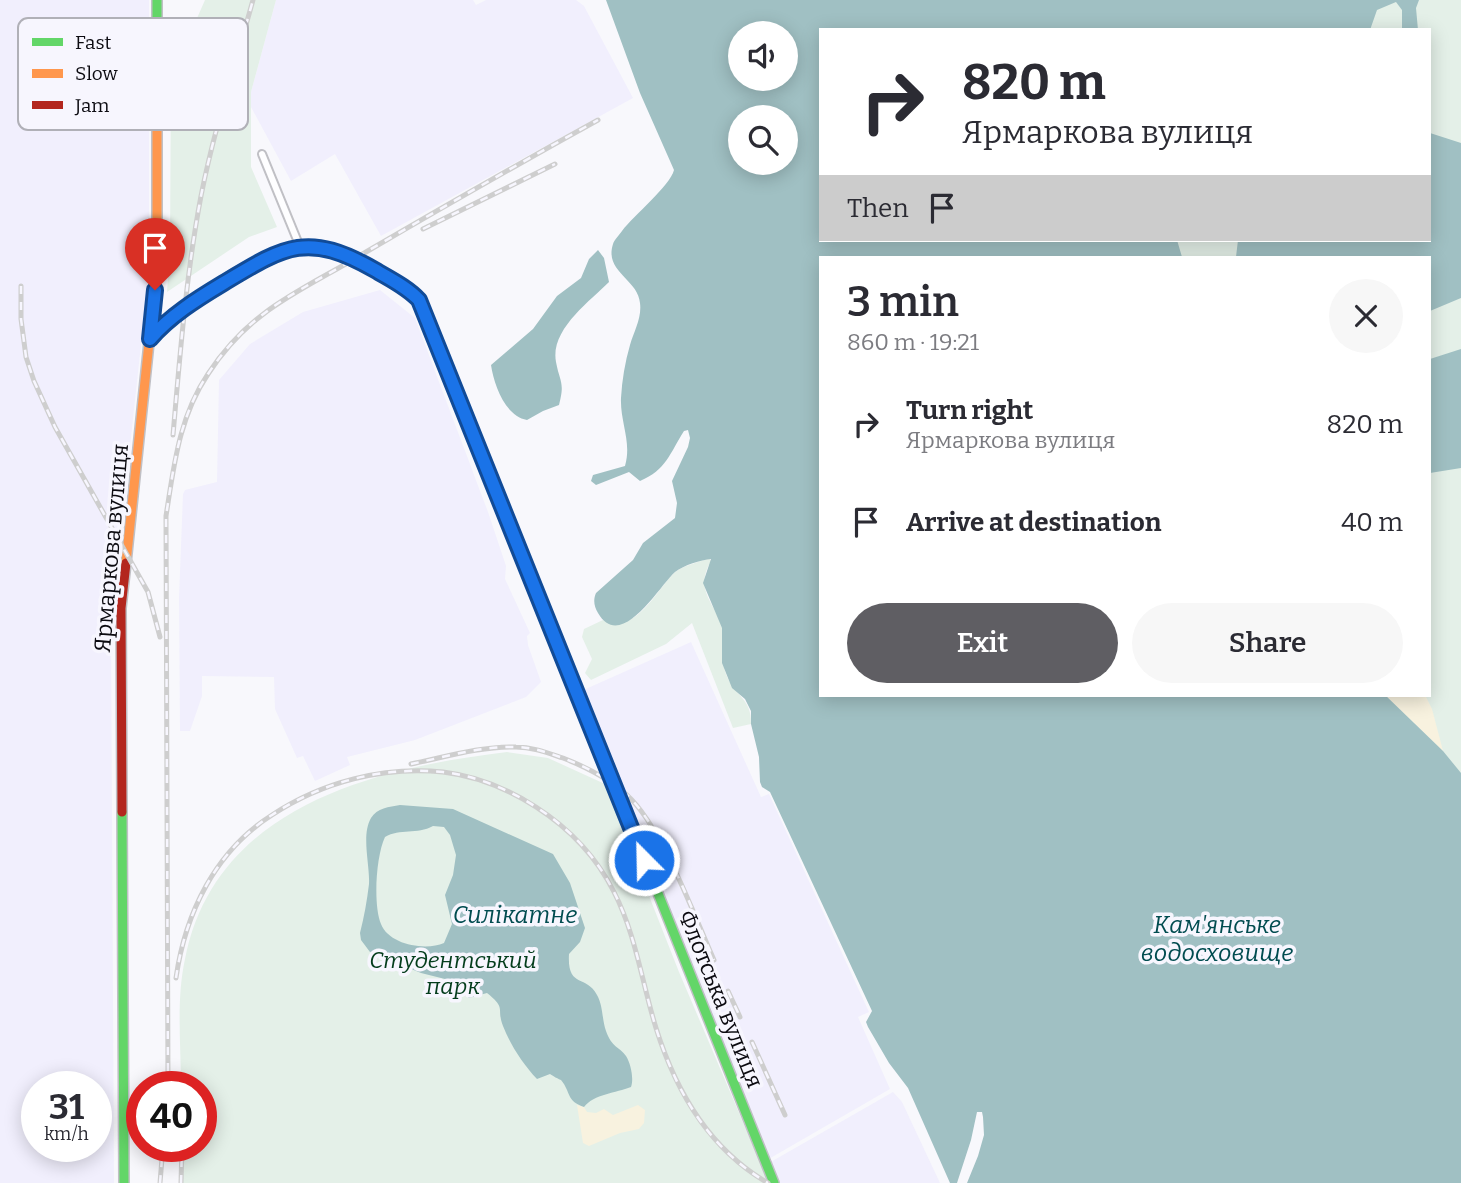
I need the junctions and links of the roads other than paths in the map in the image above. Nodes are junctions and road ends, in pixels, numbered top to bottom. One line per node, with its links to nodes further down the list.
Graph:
1 (157, 0): 2 (street, Ярмаркова вулиця)
2 (157, 18)
3 (157, 130): 6 (street, Ярмаркова вулиця)
4 (262, 154): 5 (street)
5 (300, 247): 6 (street, Флотська вулиця); 8 (street, Флотська вулиця)
6 (150, 339): 7 (street, Ярмаркова вулиця)
7 (124, 1183)
8 (774, 1183)

